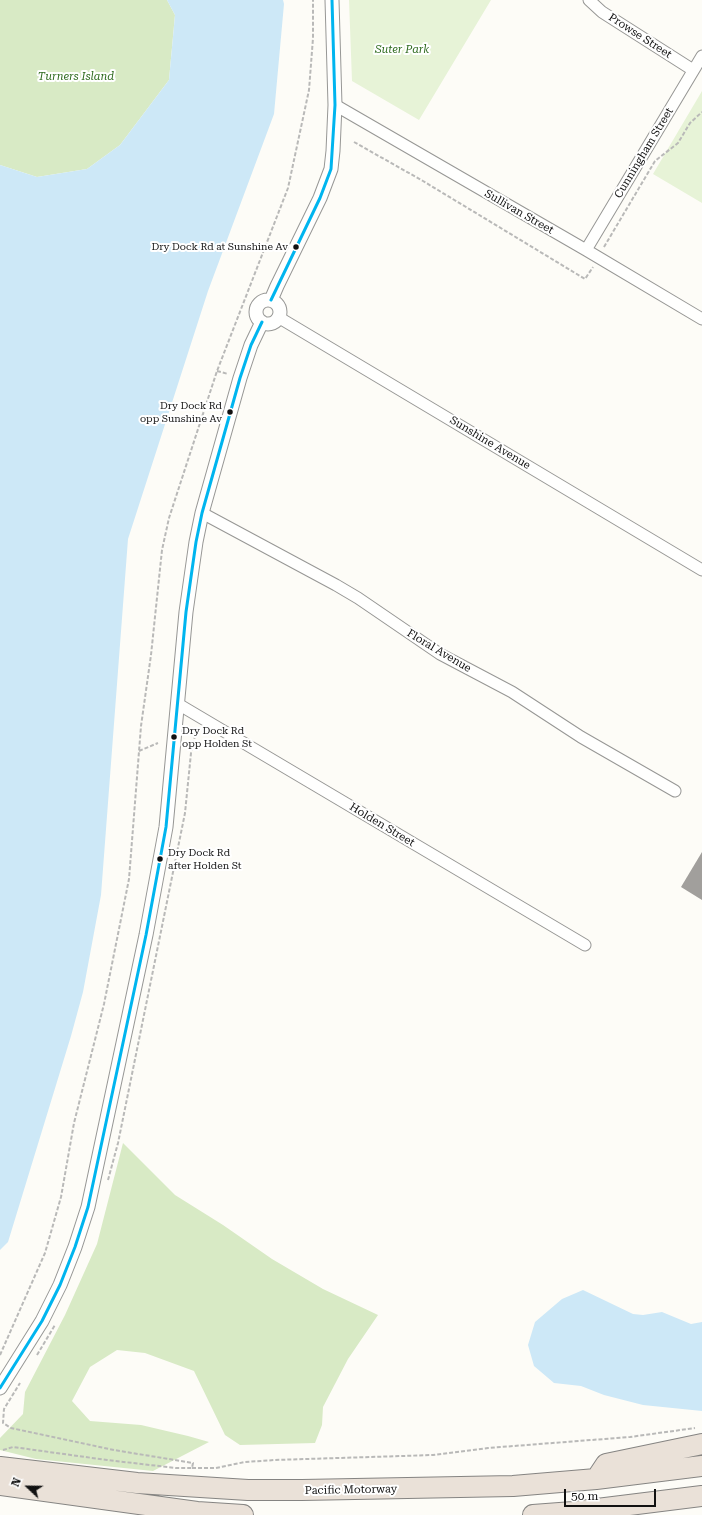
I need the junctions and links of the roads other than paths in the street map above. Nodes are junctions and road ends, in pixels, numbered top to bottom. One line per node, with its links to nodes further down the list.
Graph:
1 (332, 0): 5 (street)
2 (589, 0): 4 (street, Prowse Street)
3 (702, 56): 4 (street, Cunningham Street)
4 (693, 70): 6 (street, Cunningham Street)
5 (335, 106): 6 (street, Sullivan Street); 7 (street)
6 (586, 250): 9 (street, Sullivan Street)
7 (272, 300): 8 (street); 10 (street)
8 (278, 317): 10 (street); 12 (street, Sunshine Avenue)
9 (702, 319)
10 (262, 322): 11 (street)
11 (202, 513): 13 (street); 14 (street, Floral Avenue)
12 (702, 570)
13 (178, 704): 15 (street, Holden Street); 16 (street)
14 (675, 791)
15 (585, 945)
16 (0, 1388)
17 (699, 1436): 21 (highway)
18 (702, 1466): 21 (highway, Pacific Motorway)
19 (0, 1467): 20 (highway, Pacific Motorway)
20 (22, 1479): 21 (highway, Pacific Motorway); 22 (highway, Pacific Motorway); 24 (highway, Pacific Motorway)
21 (596, 1479)
22 (0, 1485)
23 (702, 1496): 25 (highway)
24 (244, 1515)
25 (533, 1515)

